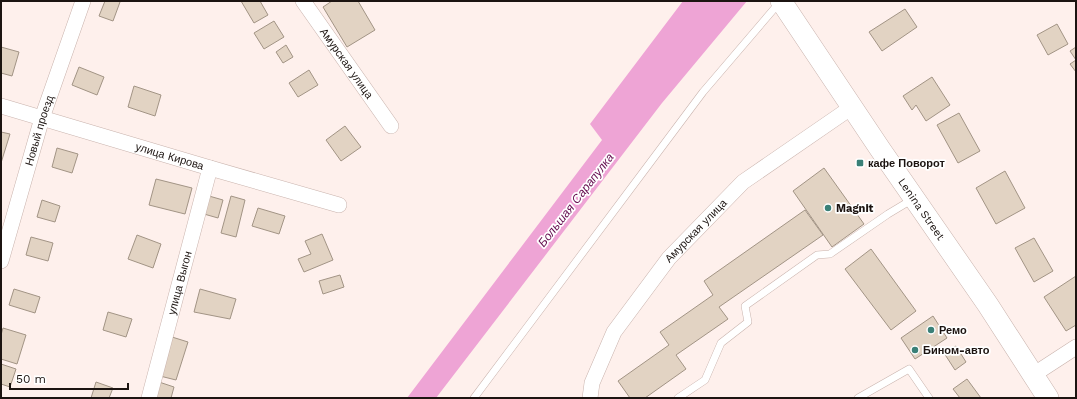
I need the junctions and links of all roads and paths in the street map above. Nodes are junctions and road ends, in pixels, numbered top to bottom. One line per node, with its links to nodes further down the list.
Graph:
1 (82, 1): 6 (street, Новый проезд)
2 (303, 1): 7 (street, Амурская улица)
3 (781, 1): 5 (main road, Lenina Street); 15 (lane)
4 (1, 106): 6 (street, улица Кирова)
5 (852, 107): 9 (main road, Lenina Street); 16 (street, Амурская улица)
6 (42, 118): 8 (street, улица Кирова); 11 (street, Новый проезд)
7 (392, 126)
8 (210, 168): 10 (street, улица Кирова); 14 (street, улица Выгон)
9 (913, 199): 13 (main road, Lenina Street); 17 (lane)
10 (339, 205)
11 (1, 261)
12 (1076, 347): 13 (street)
13 (1033, 376): 20 (main road, Lenina Street)
14 (149, 398)
15 (474, 398)
16 (590, 398)
17 (678, 398)
18 (858, 398): 19 (lane)
19 (929, 398)
20 (1048, 398)

